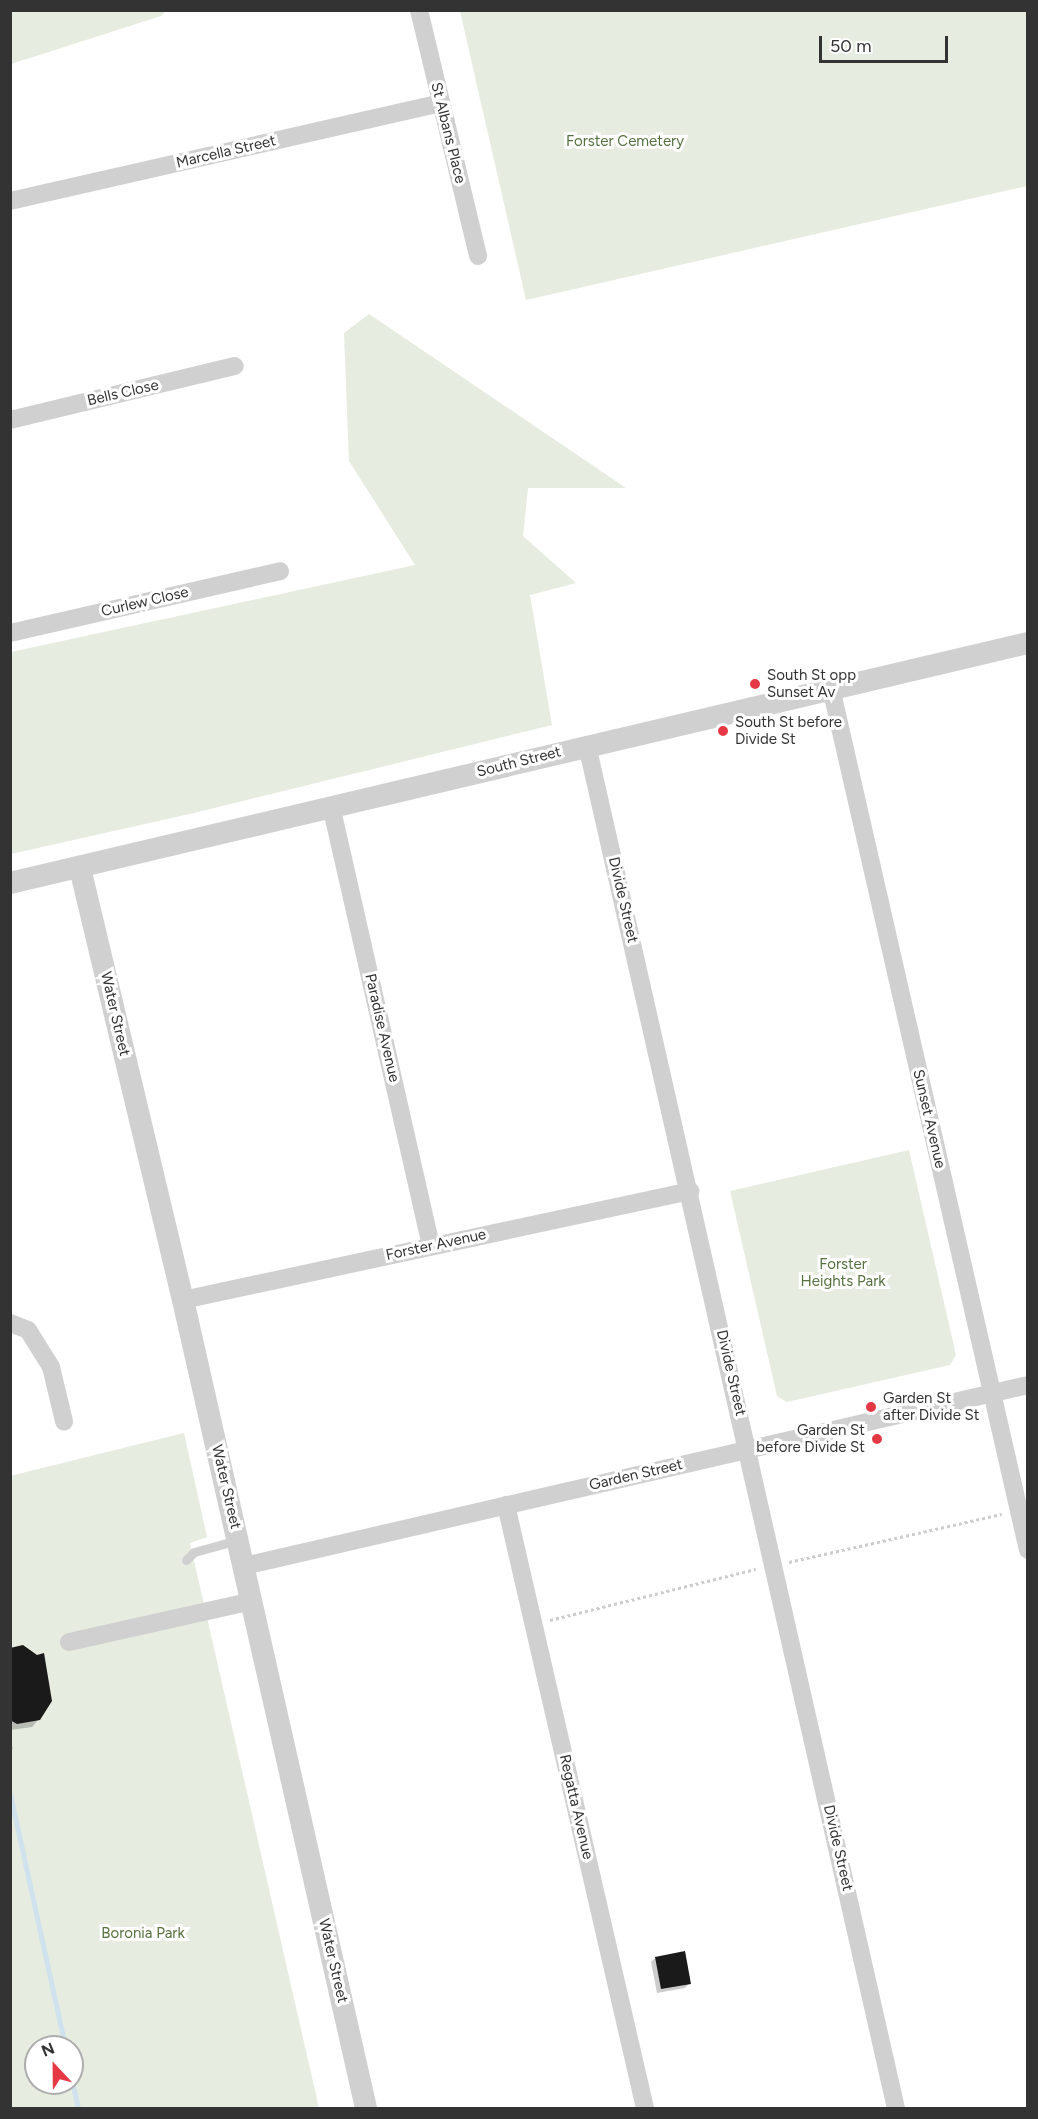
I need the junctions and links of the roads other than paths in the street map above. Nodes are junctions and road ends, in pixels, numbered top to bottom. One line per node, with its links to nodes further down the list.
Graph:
1 (419, 10): 2 (street, St Albans Place)
2 (441, 103): 3 (street, Marcella Street); 4 (street, St Albans Place)
3 (10, 201)
4 (478, 256)
5 (235, 366): 6 (street, Bells Close)
6 (10, 420)
7 (280, 571): 8 (street, Curlew Close)
8 (10, 633)
9 (1028, 643): 10 (street, South Street)
10 (831, 688): 11 (street, South Street); 20 (street, Sunset Avenue)
11 (587, 745): 12 (street, South Street); 15 (street, Divide Street)
12 (332, 810): 13 (street, South Street); 16 (street, Paradise Avenue)
13 (80, 868): 14 (street, South Street); 17 (street, Water Street)
14 (10, 883)
15 (690, 1191): 16 (street, Forster Avenue); 22 (street, Divide Street)
16 (431, 1246): 17 (street, Forster Avenue)
17 (183, 1300): 24 (street, Water Street)
18 (10, 1323): 21 (street)
19 (1028, 1385): 20 (street, Garden Street)
20 (992, 1393): 22 (street, Garden Street); 25 (street, Sunset Avenue)
21 (64, 1421)
22 (749, 1449): 23 (street, Garden Street); 32 (street, Divide Street)
23 (506, 1505): 27 (street, Garden Street); 31 (street, Regatta Avenue)
24 (238, 1540): 26 (lane); 27 (street, Water Street)
25 (1028, 1550)
26 (186, 1560)
27 (244, 1566): 28 (street, Water Street)
28 (252, 1601): 29 (street); 30 (street, Water Street)
29 (69, 1642)
30 (366, 2109)
31 (645, 2109)
32 (896, 2109)

